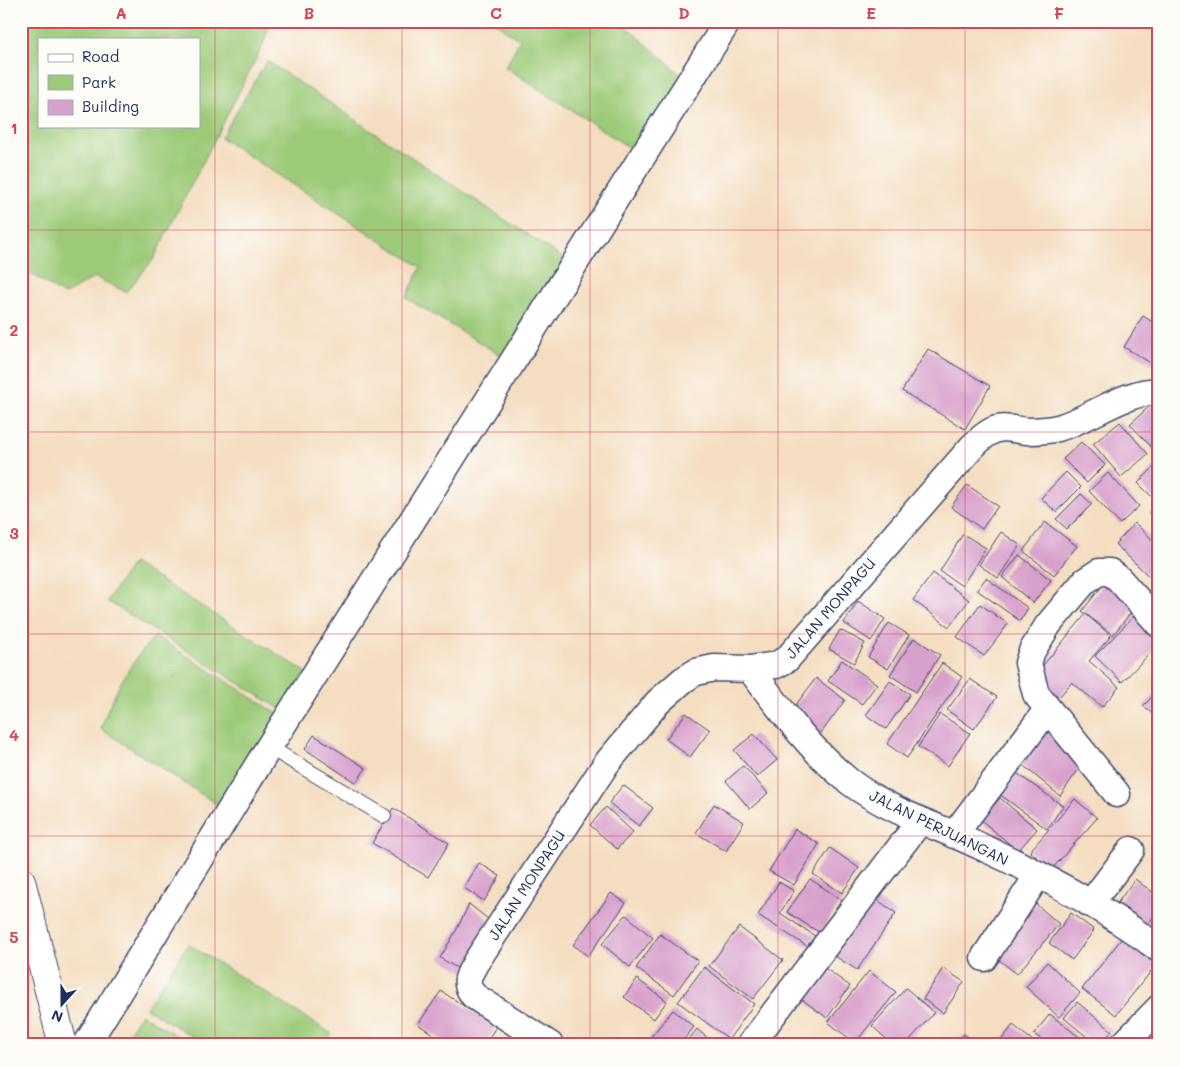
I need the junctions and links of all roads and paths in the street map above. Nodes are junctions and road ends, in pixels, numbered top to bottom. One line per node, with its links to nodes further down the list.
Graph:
1 (728, 21): 6 (street)
2 (1159, 392): 4 (street, JALAN MONPAGU)
3 (1159, 624): 5 (street)
4 (750, 669): 9 (street, JALAN PERJUANGAN); 21 (street, JALAN MONPAGU)
5 (1047, 710): 7 (street); 10 (street)
6 (269, 747): 8 (lane); 20 (street)
7 (1117, 794)
8 (384, 816)
9 (920, 821): 10 (street, JALAN PERJUANGAN); 22 (street)
10 (954, 835): 12 (street, JALAN PERJUANGAN)
11 (1131, 850): 14 (street)
12 (1038, 875): 14 (street, JALAN PERJUANGAN); 16 (street)
13 (21, 881): 19 (street)
14 (1090, 904): 15 (street, JALAN PERJUANGAN)
15 (1159, 949)
16 (984, 958)
17 (1159, 1008): 18 (street)
18 (1125, 1044)
19 (63, 1045)
20 (86, 1045)
21 (550, 1045)
22 (750, 1045)

